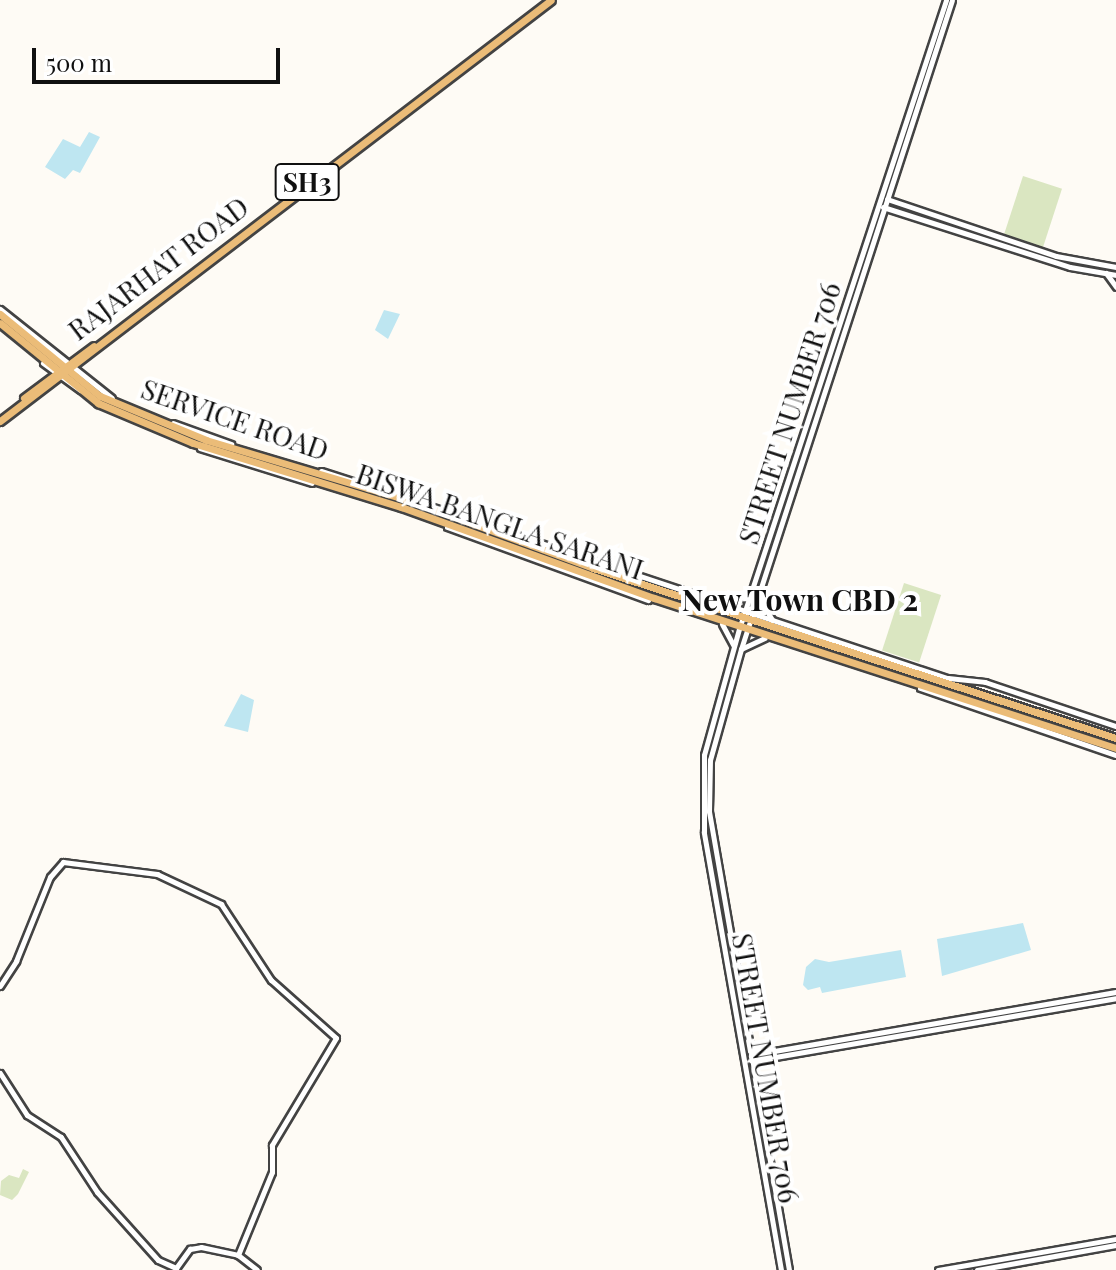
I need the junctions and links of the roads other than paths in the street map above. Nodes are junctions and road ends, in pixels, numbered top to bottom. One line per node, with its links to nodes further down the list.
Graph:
1 (549, 0): 15 (main road, RAJARHAT ROAD / SH3)
2 (946, 0): 4 (street, STREET NUMBER 706)
3 (952, 0): 5 (street)
4 (880, 197): 5 (street); 6 (street, STREET NUMBER 706)
5 (888, 200): 6 (street); 8 (street)
6 (881, 207): 10 (street); 22 (street, STREET NUMBER 706); 23 (street)
7 (1116, 259): 8 (street)
8 (1107, 265): 9 (street)
9 (1116, 267)
10 (1106, 273): 11 (street); 12 (street)
11 (1116, 275)
12 (1116, 287)
13 (0, 312): 15 (main road, BISWA BANGLA SARANI)
14 (0, 325): 15 (main road, BISWA BANGLA SARANI)
15 (63, 370): 16 (main road, SH3); 17 (street); 18 (main road, BISWA BANGLA SARANI); 19 (main road, SH3); 20 (main road, BISWA BANGLA SARANI)
16 (50, 382): 17 (main road); 19 (main road, SH3)
17 (67, 383): 18 (street)
18 (80, 390): 20 (main road, BISWA BANGLA SARANI)
19 (0, 419)
20 (338, 481): 21 (main road, BISWA BANGLA SARANI); 24 (street, SERVICE ROAD); 25 (main road, BISWA BANGLA SARANI)
21 (401, 507): 25 (main road, BISWA BANGLA SARANI); 27 (street)
22 (751, 592): 24 (street); 25 (street, STREET NUMBER 706)
23 (758, 597): 25 (street); 26 (street)
24 (725, 605): 25 (street, SERVICE ROAD)
25 (746, 622): 26 (street); 27 (street); 28 (street); 29 (street, STREET NUMBER 706); 30 (street, STREET NUMBER 706); 31 (main road, BISWA BANGLA SARANI); 34 (main road, BISWA BANGLA SARANI)
26 (774, 622): 32 (street)
27 (722, 624): 29 (street)
28 (765, 638): 30 (street); 31 (street)
29 (733, 646): 45 (street, STREET NUMBER 706)
30 (741, 649): 39 (street, STREET NUMBER 706)
31 (965, 700): 33 (main road, BISWA BANGLA SARANI)
32 (1116, 726)
33 (1063, 732): 35 (main road, BISWA BANGLA SARANI); 36 (street)
34 (1116, 738)
35 (1116, 748)
36 (1116, 755)
37 (0, 986): 43 (street)
38 (1116, 995): 39 (street)
39 (751, 1058): 46 (street, STREET NUMBER 706)
40 (0, 1073): 43 (street)
41 (1116, 1239): 47 (street)
42 (1116, 1245): 48 (street)
43 (238, 1255): 44 (street)
44 (257, 1270)
45 (781, 1270)
46 (789, 1270)
47 (938, 1270)
48 (977, 1270)

